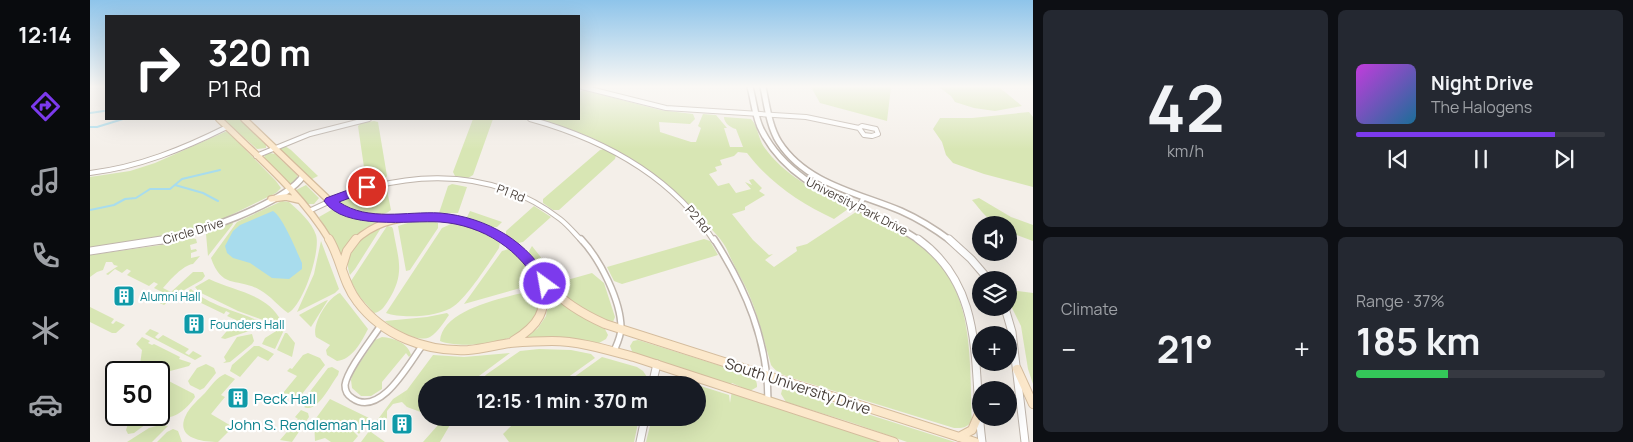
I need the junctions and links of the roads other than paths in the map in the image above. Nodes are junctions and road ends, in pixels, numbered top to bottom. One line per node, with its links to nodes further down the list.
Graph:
1 (665, 108): 4 (street)
2 (755, 108): 4 (street, University Park Drive)
3 (768, 108): 5 (street, University Park Drive)
4 (756, 114): 5 (street); 21 (street, University Park Drive)
5 (770, 115): 11 (street); 18 (street, University Park Drive)
6 (220, 120): 10 (main road)
7 (245, 120): 12 (main road)
8 (365, 120): 12 (street)
9 (533, 120): 36 (street, P2 Rd)
10 (227, 126): 13 (main road); 14 (street)
11 (859, 128): 11 (street)
12 (274, 148): 13 (street); 15 (main road)
13 (256, 156): 16 (main road)
14 (90, 172)
15 (303, 176): 16 (street, Circle Drive); 20 (main road)
16 (290, 189): 17 (street, Circle Drive); 19 (main road)
17 (271, 199): 19 (main road); 24 (street, Circle Drive)
18 (863, 199): 21 (street); 26 (street, University Park Drive)
19 (299, 200): 22 (main road)
20 (330, 201): 22 (street, P1 Rd); 23 (main road); 29 (street, P1 Rd)
21 (858, 207): 37 (street, University Park Drive)
22 (309, 211): 25 (main road)
23 (402, 219): 25 (main road); 27 (main road)
24 (90, 251)
25 (342, 267): 28 (main road)
26 (981, 271)
27 (544, 281): 29 (main road, South University Drive); 30 (main road)
28 (381, 325): 31 (main road); 31 (street)
29 (621, 330): 32 (street); 36 (main road, South University Drive)
30 (510, 343): 31 (main road); 32 (main road, South University Drive)
31 (422, 346)
32 (614, 351): 33 (main road, South University Drive)
33 (657, 364): 35 (street); 38 (main road, South University Drive)
34 (1017, 369): 39 (main road); 48 (street)
35 (654, 376)
36 (768, 377): 38 (street, P2 Rd); 43 (main road, South University Drive)
37 (976, 381)
38 (768, 401): 45 (main road, South University Drive)
39 (1033, 404)
40 (643, 426): 44 (street)
41 (974, 426): 43 (main road)
42 (980, 426): 47 (street, University Park Drive)
43 (959, 437): 46 (main road, South University Drive)
44 (640, 442)
45 (894, 442)
46 (975, 442)
47 (982, 442)
48 (1026, 442)

